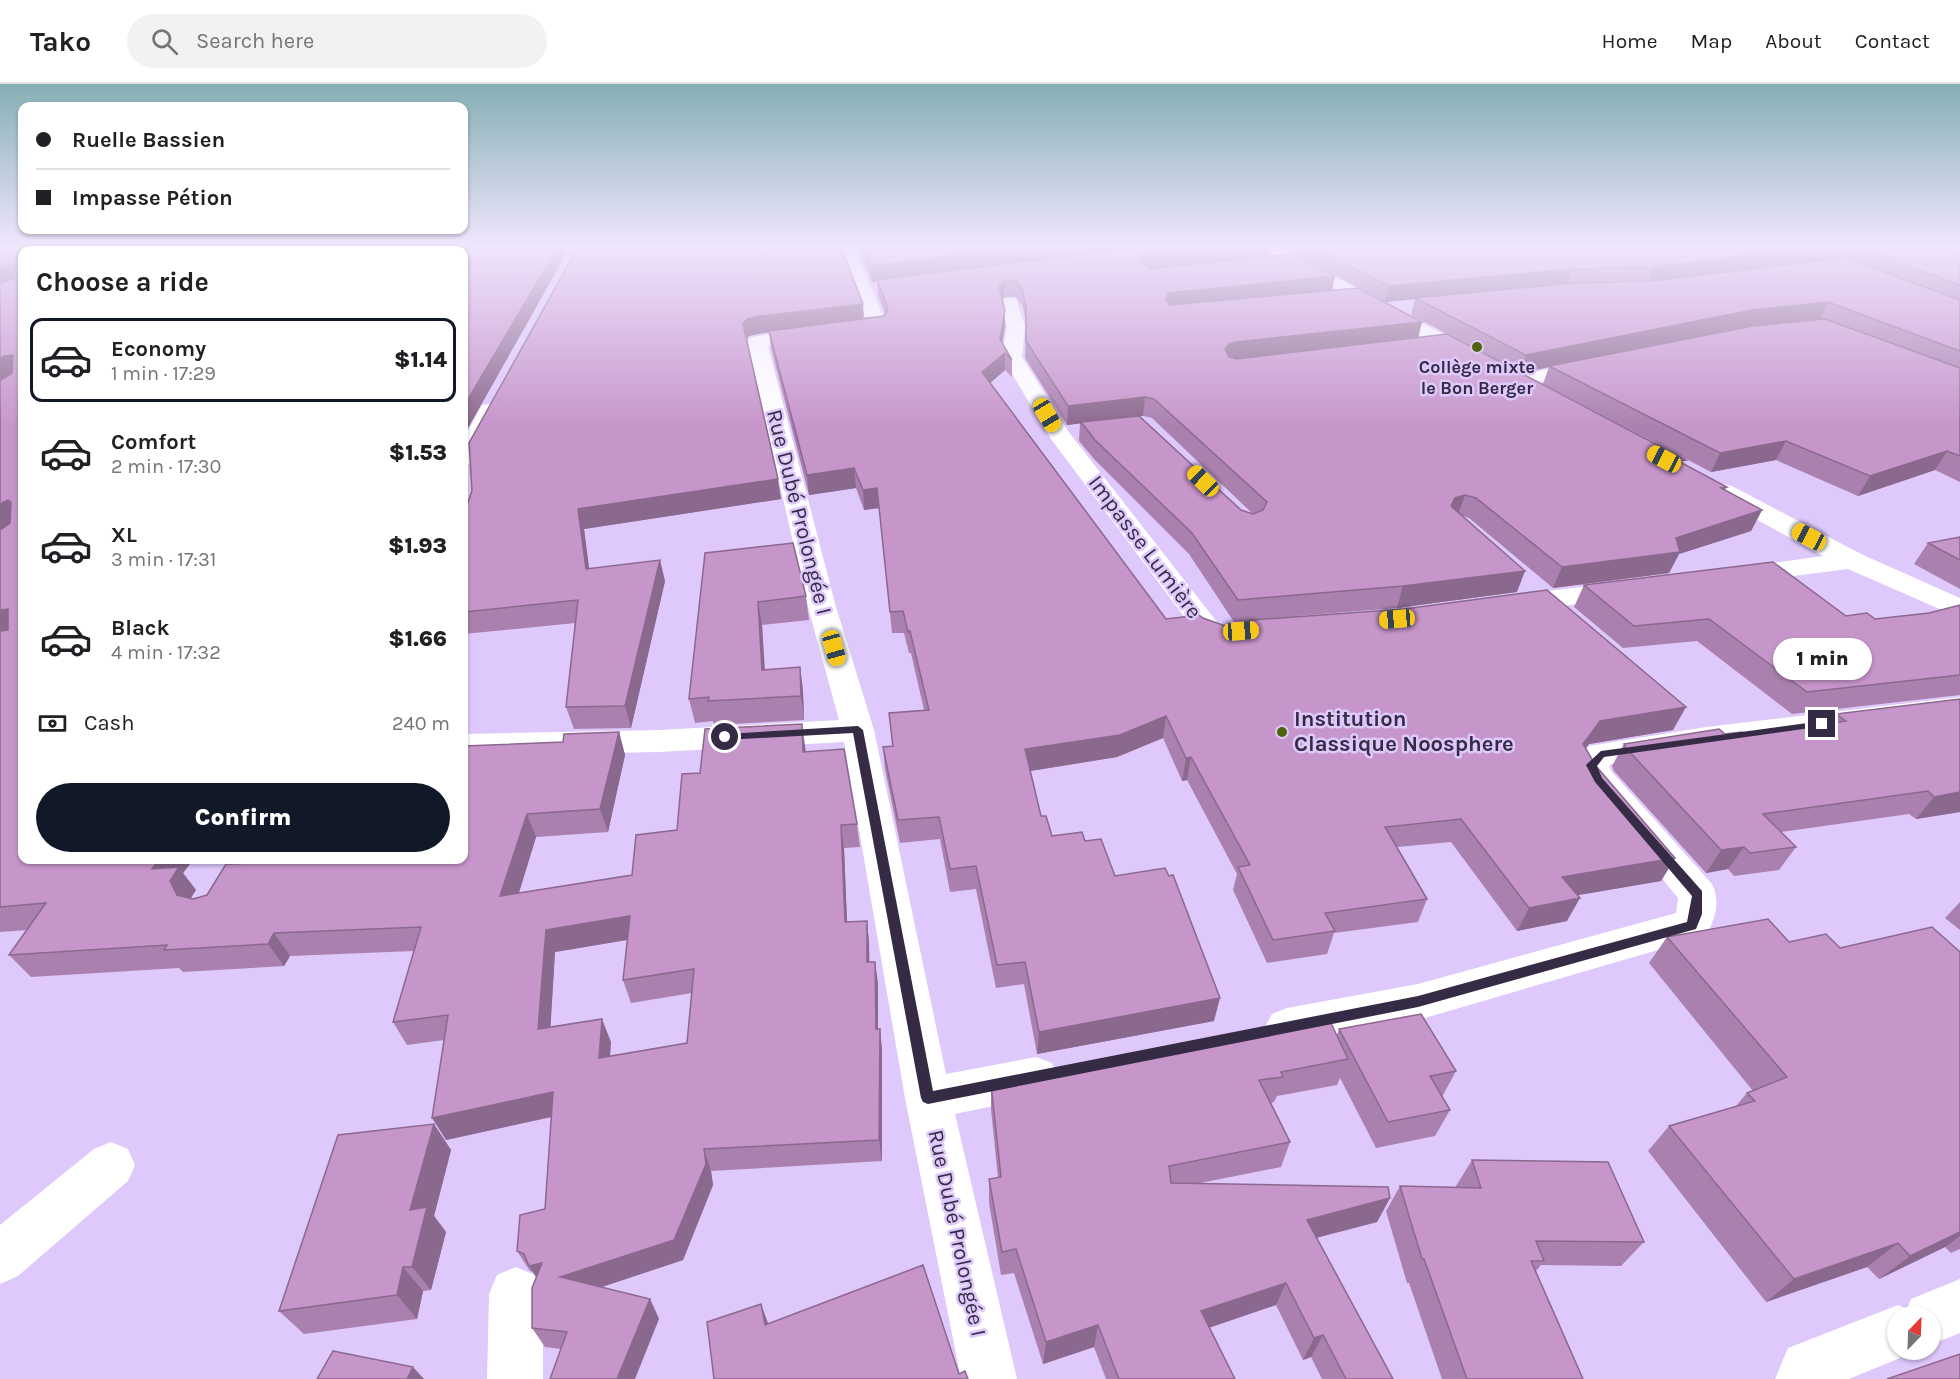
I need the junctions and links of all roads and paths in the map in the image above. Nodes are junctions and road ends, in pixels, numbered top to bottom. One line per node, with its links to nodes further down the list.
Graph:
1 (874, 307): 25 (street, Rue Dubé Prolongée I)
2 (1011, 307): 22 (street, Impasse Lumière)
3 (1382, 307): 5 (street)
4 (1403, 307): 5 (street)
5 (1385, 309): 6 (street)
6 (1447, 344): 7 (street); 9 (street)
7 (1412, 348)
8 (1609, 363): 9 (street)
9 (1518, 381): 11 (street)
10 (497, 396): 12 (street)
11 (1549, 398)
12 (468, 450)
13 (1705, 481): 14 (street)
14 (1851, 560): 16 (street); 20 (street)
15 (1520, 577): 18 (street)
16 (1712, 578)
17 (1643, 588): 18 (street)
18 (1547, 599): 19 (street); 21 (street)
19 (1489, 607)
20 (1960, 609)
21 (1573, 622)
22 (1252, 630)
23 (1960, 707): 26 (street)
24 (1680, 715): 26 (street)
25 (858, 730): 27 (street); 30 (street, Rue Dubé Prolongée I)
26 (1706, 738): 28 (street)
27 (468, 745)
28 (1255, 1034)
29 (1068, 1070): 30 (street)
30 (928, 1098): 38 (street, Rue Dubé Prolongée I)
31 (111, 1165): 32 (street)
32 (0, 1258)
33 (516, 1294): 37 (street)
34 (1960, 1306): 35 (street)
35 (1941, 1314)
36 (1887, 1336): 39 (street)
37 (515, 1379)
38 (988, 1379)
39 (1803, 1379)

